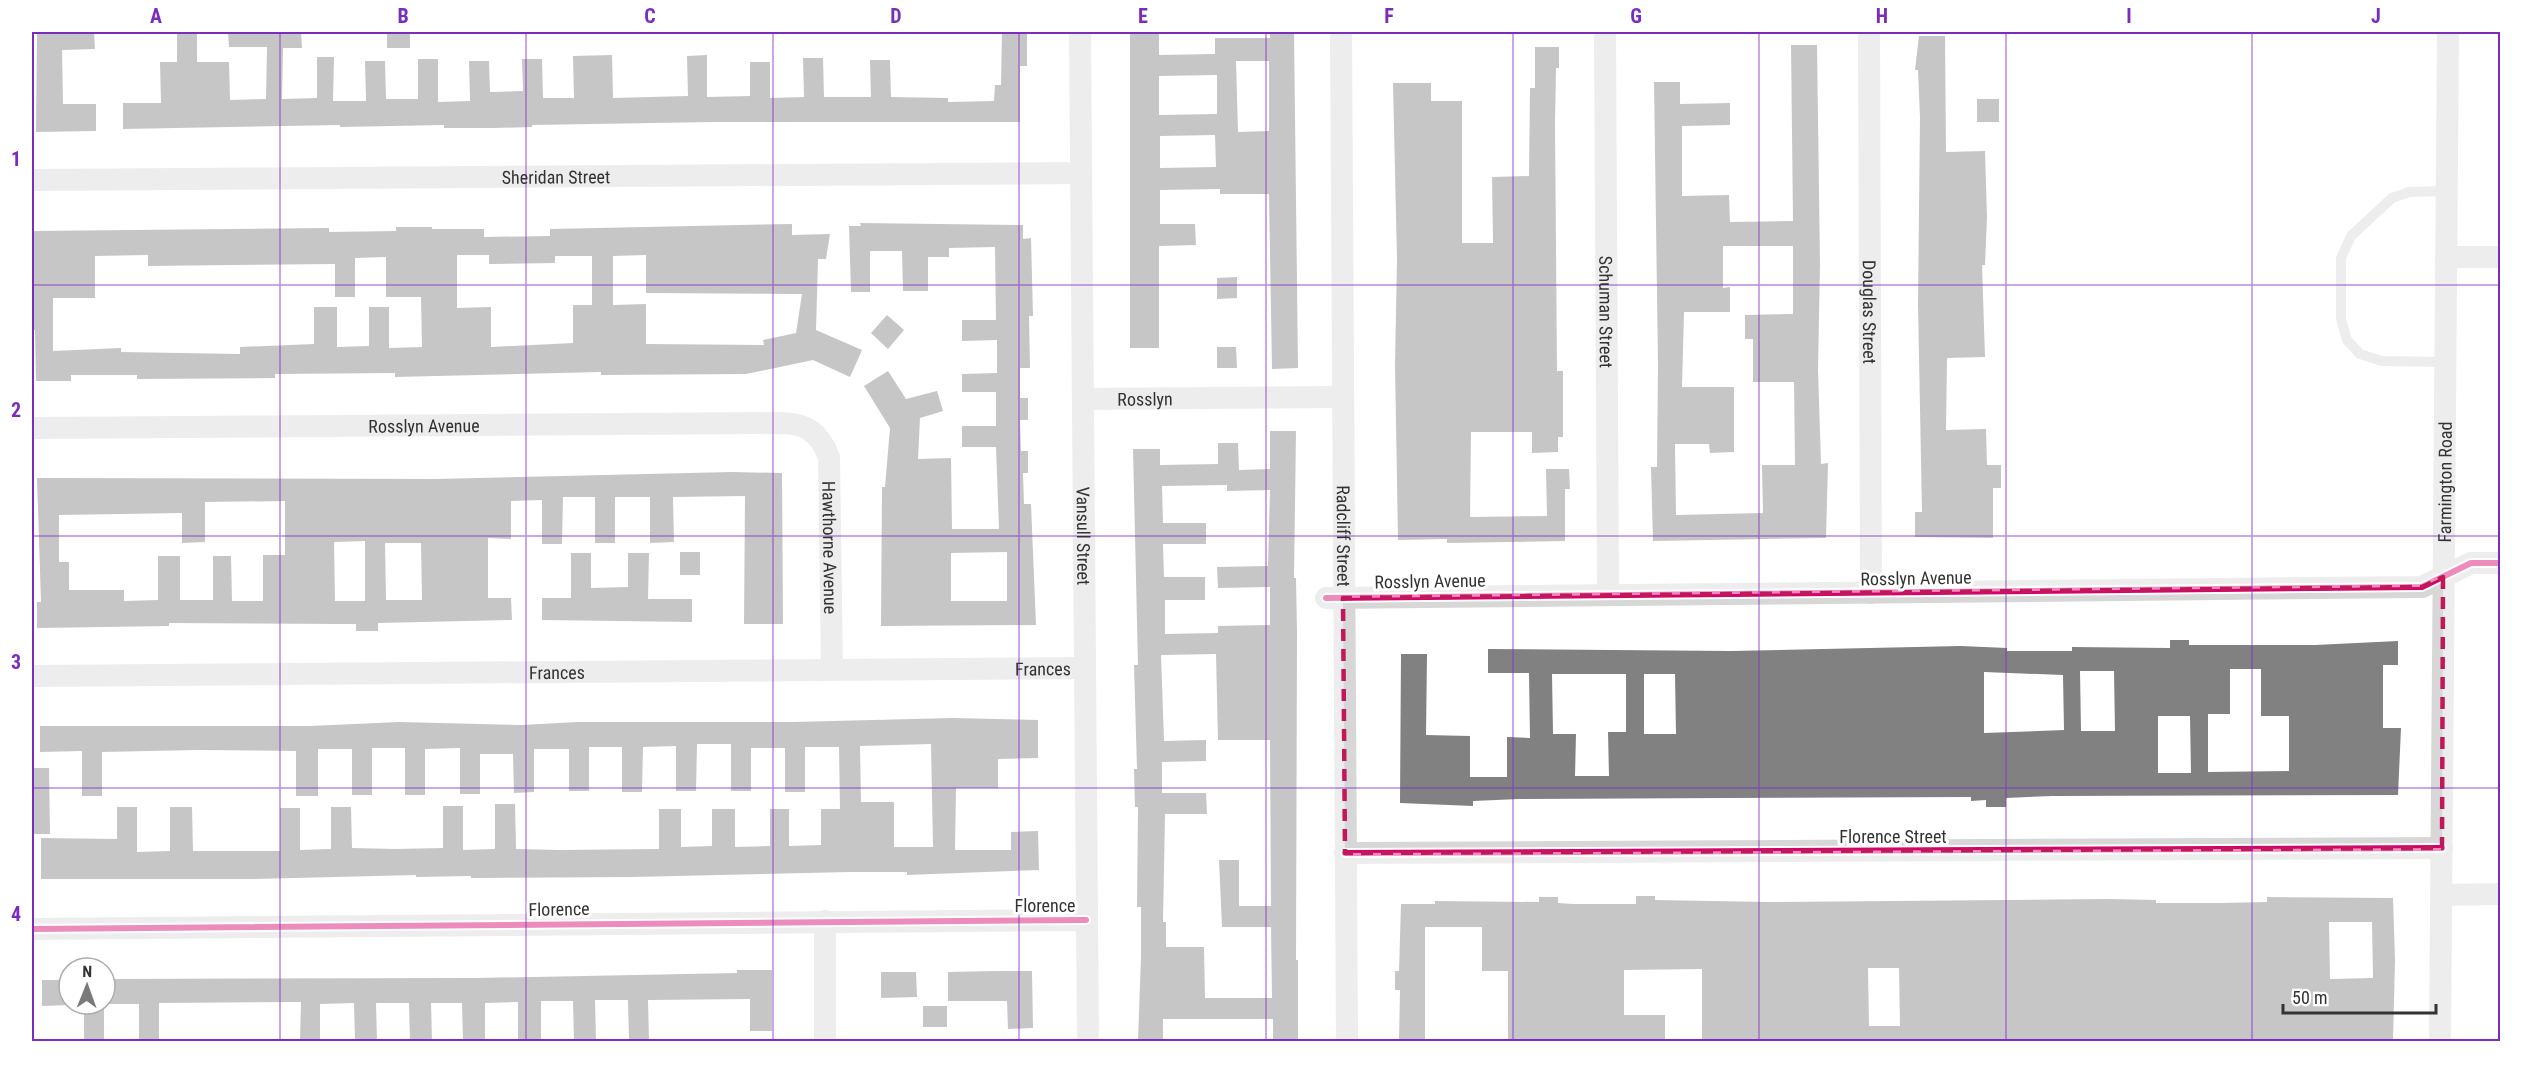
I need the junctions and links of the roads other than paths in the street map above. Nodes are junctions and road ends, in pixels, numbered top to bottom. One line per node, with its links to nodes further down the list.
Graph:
1 (1080, 32): 6 (street, Vansull Street)
2 (1341, 32): 12 (street, Radcliff Street)
3 (1605, 32): 18 (street, Schuman Street)
4 (1869, 32): 19 (street, Douglas Street)
5 (2448, 32): 8 (street, Farmington Road)
6 (1081, 173): 7 (street, Sheridan Street); 13 (street, Vansull Street)
7 (32, 180)
8 (2446, 191): 9 (street, Farmington Road); 11 (lane)
9 (2446, 257): 10 (street); 11 (street, Farmington Road)
10 (2500, 257)
11 (2445, 362): 17 (street, Farmington Road)
12 (1343, 397): 13 (street, Rosslyn); 20 (street, Radcliff Street)
13 (1083, 399): 21 (street, Vansull Street)
14 (32, 428): 15 (street, Rosslyn Avenue)
15 (813, 430): 22 (street, Hawthorne Avenue)
16 (2500, 563): 17 (street, Rosslyn Avenue)
17 (2444, 577): 19 (street, Rosslyn Avenue); 24 (street, Farmington Road)
18 (1608, 593): 19 (street, Rosslyn Avenue); 20 (street, Rosslyn Avenue)
19 (1870, 594)
20 (1335, 598): 25 (street, Radcliff Street)
21 (1084, 668): 22 (street, Frances); 28 (street, Vansull Street)
22 (832, 670): 23 (street, Frances)
23 (32, 676)
24 (2442, 848): 25 (street, Florence Street); 27 (street, Farmington Road)
25 (1345, 853): 33 (street, Radcliff Street)
26 (2500, 894): 27 (street)
27 (2441, 895): 34 (street, Farmington Road)
28 (1086, 920): 29 (street, Florence); 32 (street, Vansull Street)
29 (825, 921): 30 (street, Florence); 31 (street)
30 (32, 929)
31 (825, 1041)
32 (1088, 1041)
33 (1347, 1041)
34 (2440, 1041)

